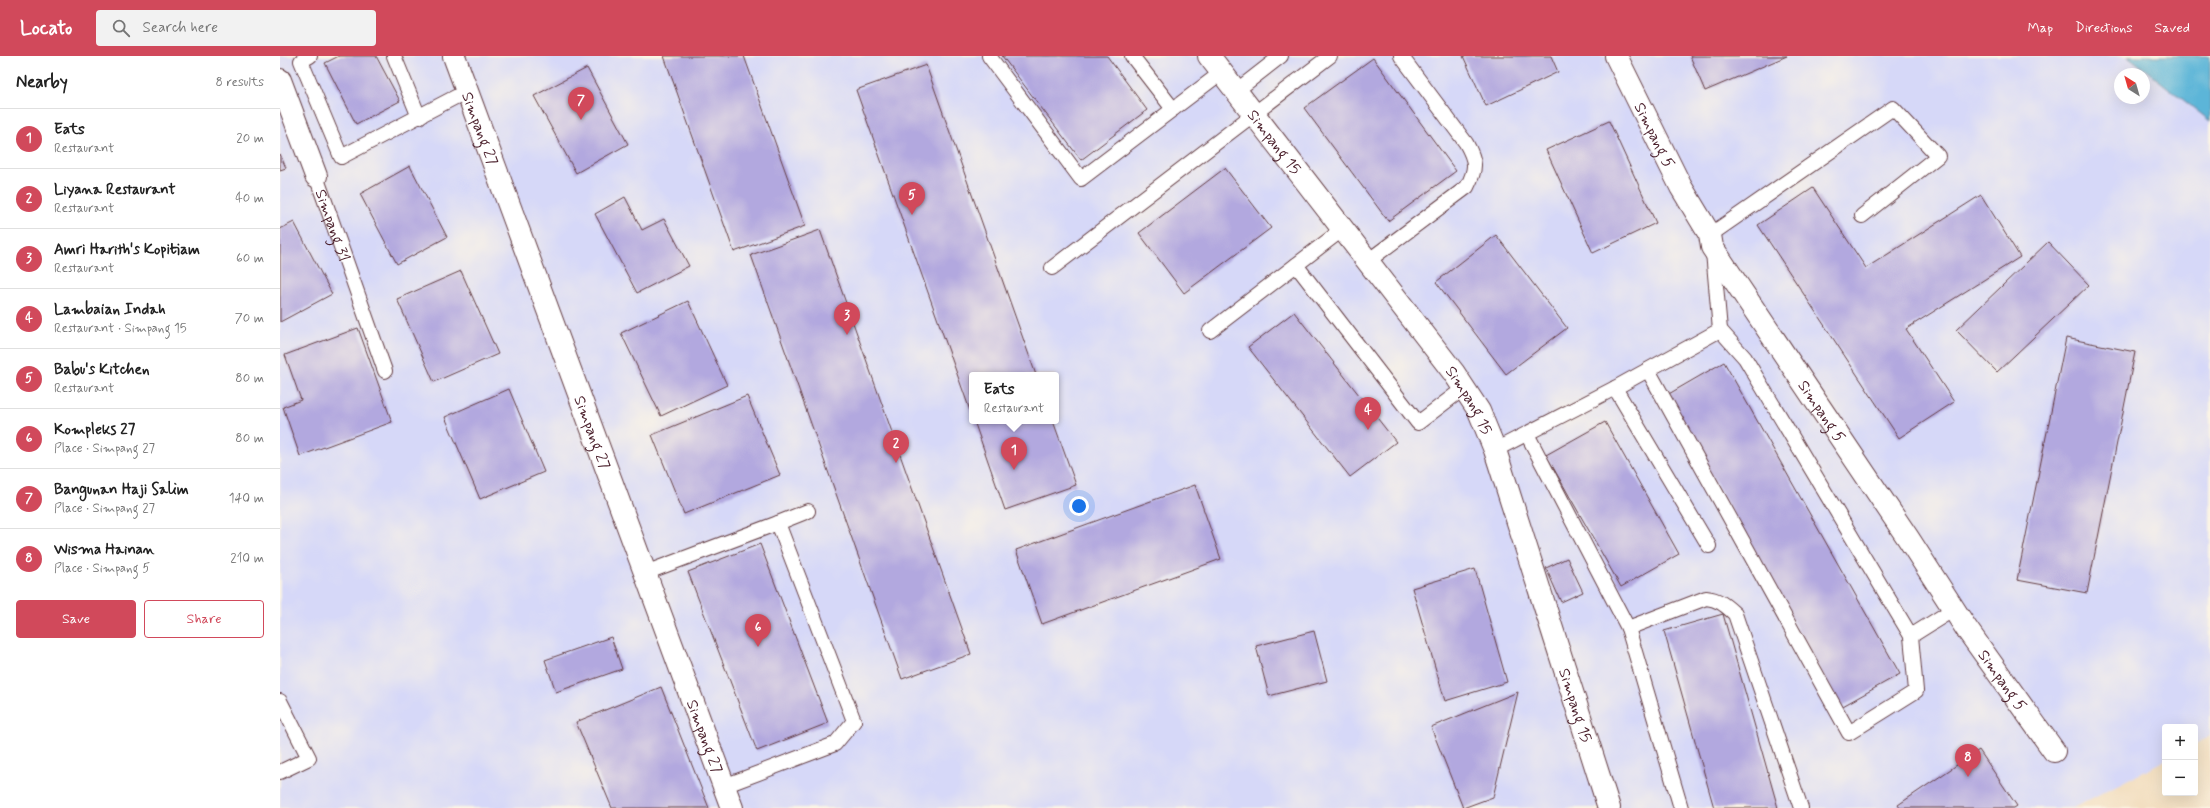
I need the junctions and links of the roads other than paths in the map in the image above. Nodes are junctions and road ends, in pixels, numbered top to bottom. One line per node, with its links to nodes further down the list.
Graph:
1 (310, 56): 16 (lane)
2 (394, 56): 16 (lane)
3 (454, 56): 12 (street, Simpang 27)
4 (989, 56): 14 (lane)
5 (1132, 56): 14 (lane)
6 (1281, 56): 13 (lane)
7 (1330, 56): 15 (lane)
8 (1401, 56): 21 (lane)
9 (1616, 56): 20 (street, Simpang 5)
10 (1216, 64): 13 (street, Simpang 15); 14 (lane)
11 (280, 80): 17 (street, Simpang 31)
12 (467, 91): 16 (lane); 35 (street, Simpang 27)
13 (1236, 91): 15 (street, Simpang 15)
14 (1173, 110)
15 (1253, 113): 19 (street, Simpang 15); 23 (lane)
16 (419, 117)
17 (316, 176): 27 (lane, Simpang 31)
18 (1862, 216): 20 (lane)
19 (1343, 229): 21 (street, Simpang 15); 22 (lane)
20 (1711, 241): 24 (lane); 36 (street, Simpang 5)
21 (1368, 261): 28 (street, Simpang 15)
22 (1296, 265): 25 (lane); 28 (lane)
23 (1052, 268)
24 (1720, 330): 26 (lane); 38 (lane)
25 (1210, 331)
26 (1648, 370): 29 (lane); 38 (lane)
27 (384, 371)
28 (1464, 388): 31 (street, Simpang 15)
29 (1616, 388): 30 (lane); 34 (lane)
30 (1527, 434): 31 (lane); 37 (lane)
31 (1495, 450): 44 (street, Simpang 15)
32 (808, 511): 33 (lane)
33 (778, 523): 35 (lane); 42 (lane)
34 (1709, 546)
35 (645, 573): 42 (street, Simpang 27)
36 (1954, 609): 38 (lane); 40 (street, Simpang 5)
37 (1628, 628): 45 (lane); 46 (lane)
38 (1911, 636)
39 (280, 701): 41 (lane)
40 (2054, 751)
41 (280, 772)
42 (724, 786): 43 (street, Simpang 27)
43 (732, 808)
44 (1609, 808)
45 (1681, 808)
46 (1801, 808)

